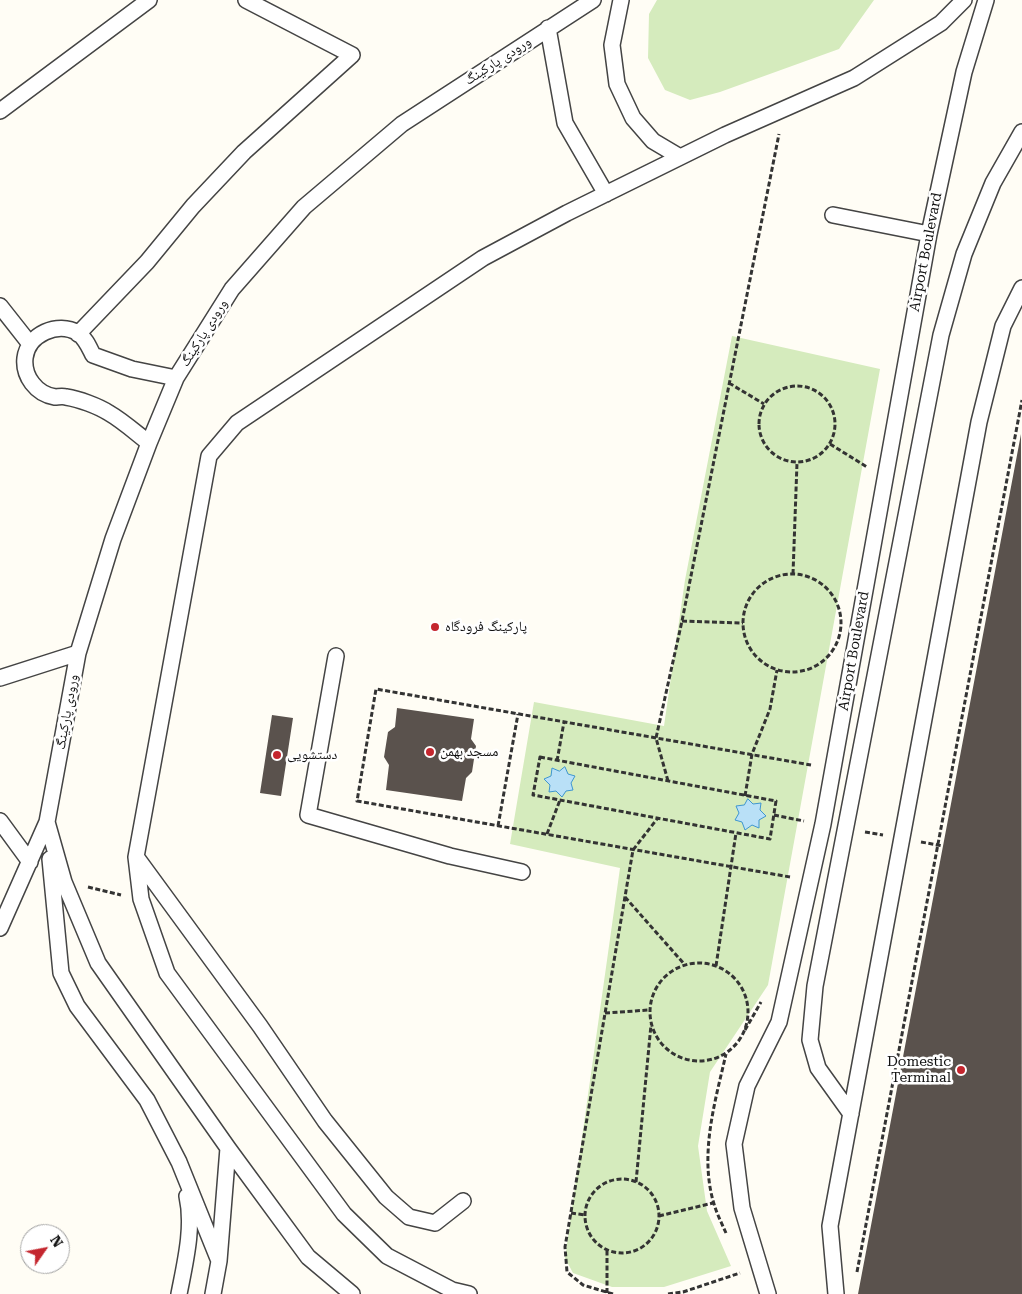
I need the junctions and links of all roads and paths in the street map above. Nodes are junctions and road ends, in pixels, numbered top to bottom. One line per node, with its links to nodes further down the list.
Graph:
1 (149, 0): 9 (lane)
2 (246, 0): 17 (lane)
3 (593, 0): 7 (lane, ورودی پارکینگ)
4 (621, 0): 11 (lane)
5 (964, 0): 8 (lane)
6 (986, 0): 14 (lane, Airport Boulevard)
7 (548, 28): 12 (lane); 19 (lane, ورودی پارکینگ)
8 (784, 109): 11 (lane); 20 (path)
9 (0, 112)
10 (1022, 132): 64 (lane)
11 (680, 157): 12 (lane)
12 (606, 194): 50 (lane)
13 (833, 215): 14 (lane)
14 (929, 234): 26 (lane, Airport Boulevard)
15 (1022, 288): 64 (lane)
16 (0, 306): 18 (lane)
17 (78, 334): 18 (lane); 19 (lane)
18 (30, 344): 23 (lane)
19 (176, 378): 23 (lane, ورودی پارکینگ)
20 (729, 383): 22 (path); 28 (path)
21 (1022, 400): 76 (path)
22 (764, 404): 24 (path); 25 (path)
23 (149, 443): 30 (lane, ورودی پارکینگ)
24 (830, 444): 25 (path); 26 (path)
25 (797, 463): 27 (path)
26 (885, 479): 84 (lane, Airport Boulevard)
27 (793, 574): 29 (path); 32 (path)
28 (682, 621): 29 (path); 36 (path)
29 (743, 623): 32 (path)
30 (78, 653): 33 (lane); 45 (lane, ورودی پارکینگ)
31 (336, 656): 53 (lane)
32 (777, 670): 37 (path)
33 (0, 678)
34 (518, 714): 35 (path); 46 (path); 46 (path)
35 (564, 722): 36 (path); 38 (path)
36 (656, 738): 37 (path); 40 (path)
37 (752, 754): 39 (path); 41 (path)
38 (557, 761): 40 (path); 42 (path)
39 (811, 765)
40 (668, 781): 41 (path)
41 (745, 796): 47 (path)
42 (560, 800): 43 (path); 48 (path)
43 (658, 818): 47 (path); 49 (path)
44 (0, 821): 51 (lane)
45 (47, 822): 51 (lane); 55 (lane); 66 (lane)
46 (498, 826): 48 (path)
47 (736, 833): 52 (path)
48 (547, 834): 49 (path)
49 (633, 850): 52 (path); 56 (path)
50 (136, 857): 57 (lane); 68 (lane)
51 (30, 862): 58 (lane)
52 (732, 867): 54 (path); 60 (path)
53 (522, 872)
54 (790, 877)
55 (64, 882): 57 (path); 65 (lane)
56 (625, 897): 59 (path); 62 (path)
57 (141, 899): 81 (lane)
58 (0, 928)
59 (685, 965): 60 (path); 61 (path)
60 (716, 966): 63 (path)
61 (649, 1010): 62 (path); 63 (path)
62 (605, 1013): 70 (path)
63 (651, 1025): 67 (path)
64 (851, 1114): 85 (lane)
65 (228, 1148): 74 (lane); 80 (lane)
66 (179, 1162): 74 (lane); 78 (lane)
67 (636, 1182): 71 (path); 72 (path)
68 (463, 1201)
69 (714, 1203): 72 (path)
70 (571, 1213): 71 (path); 77 (path)
71 (585, 1215): 73 (path)
72 (659, 1216): 73 (path)
73 (607, 1250): 77 (path)
74 (219, 1261): 79 (lane)
75 (741, 1273): 83 (path)
76 (856, 1274)
77 (607, 1293): 82 (path)
78 (180, 1294)
79 (213, 1294)
80 (352, 1294)
81 (469, 1294)
82 (613, 1294)
83 (668, 1294)
84 (768, 1294)
85 (836, 1294)

